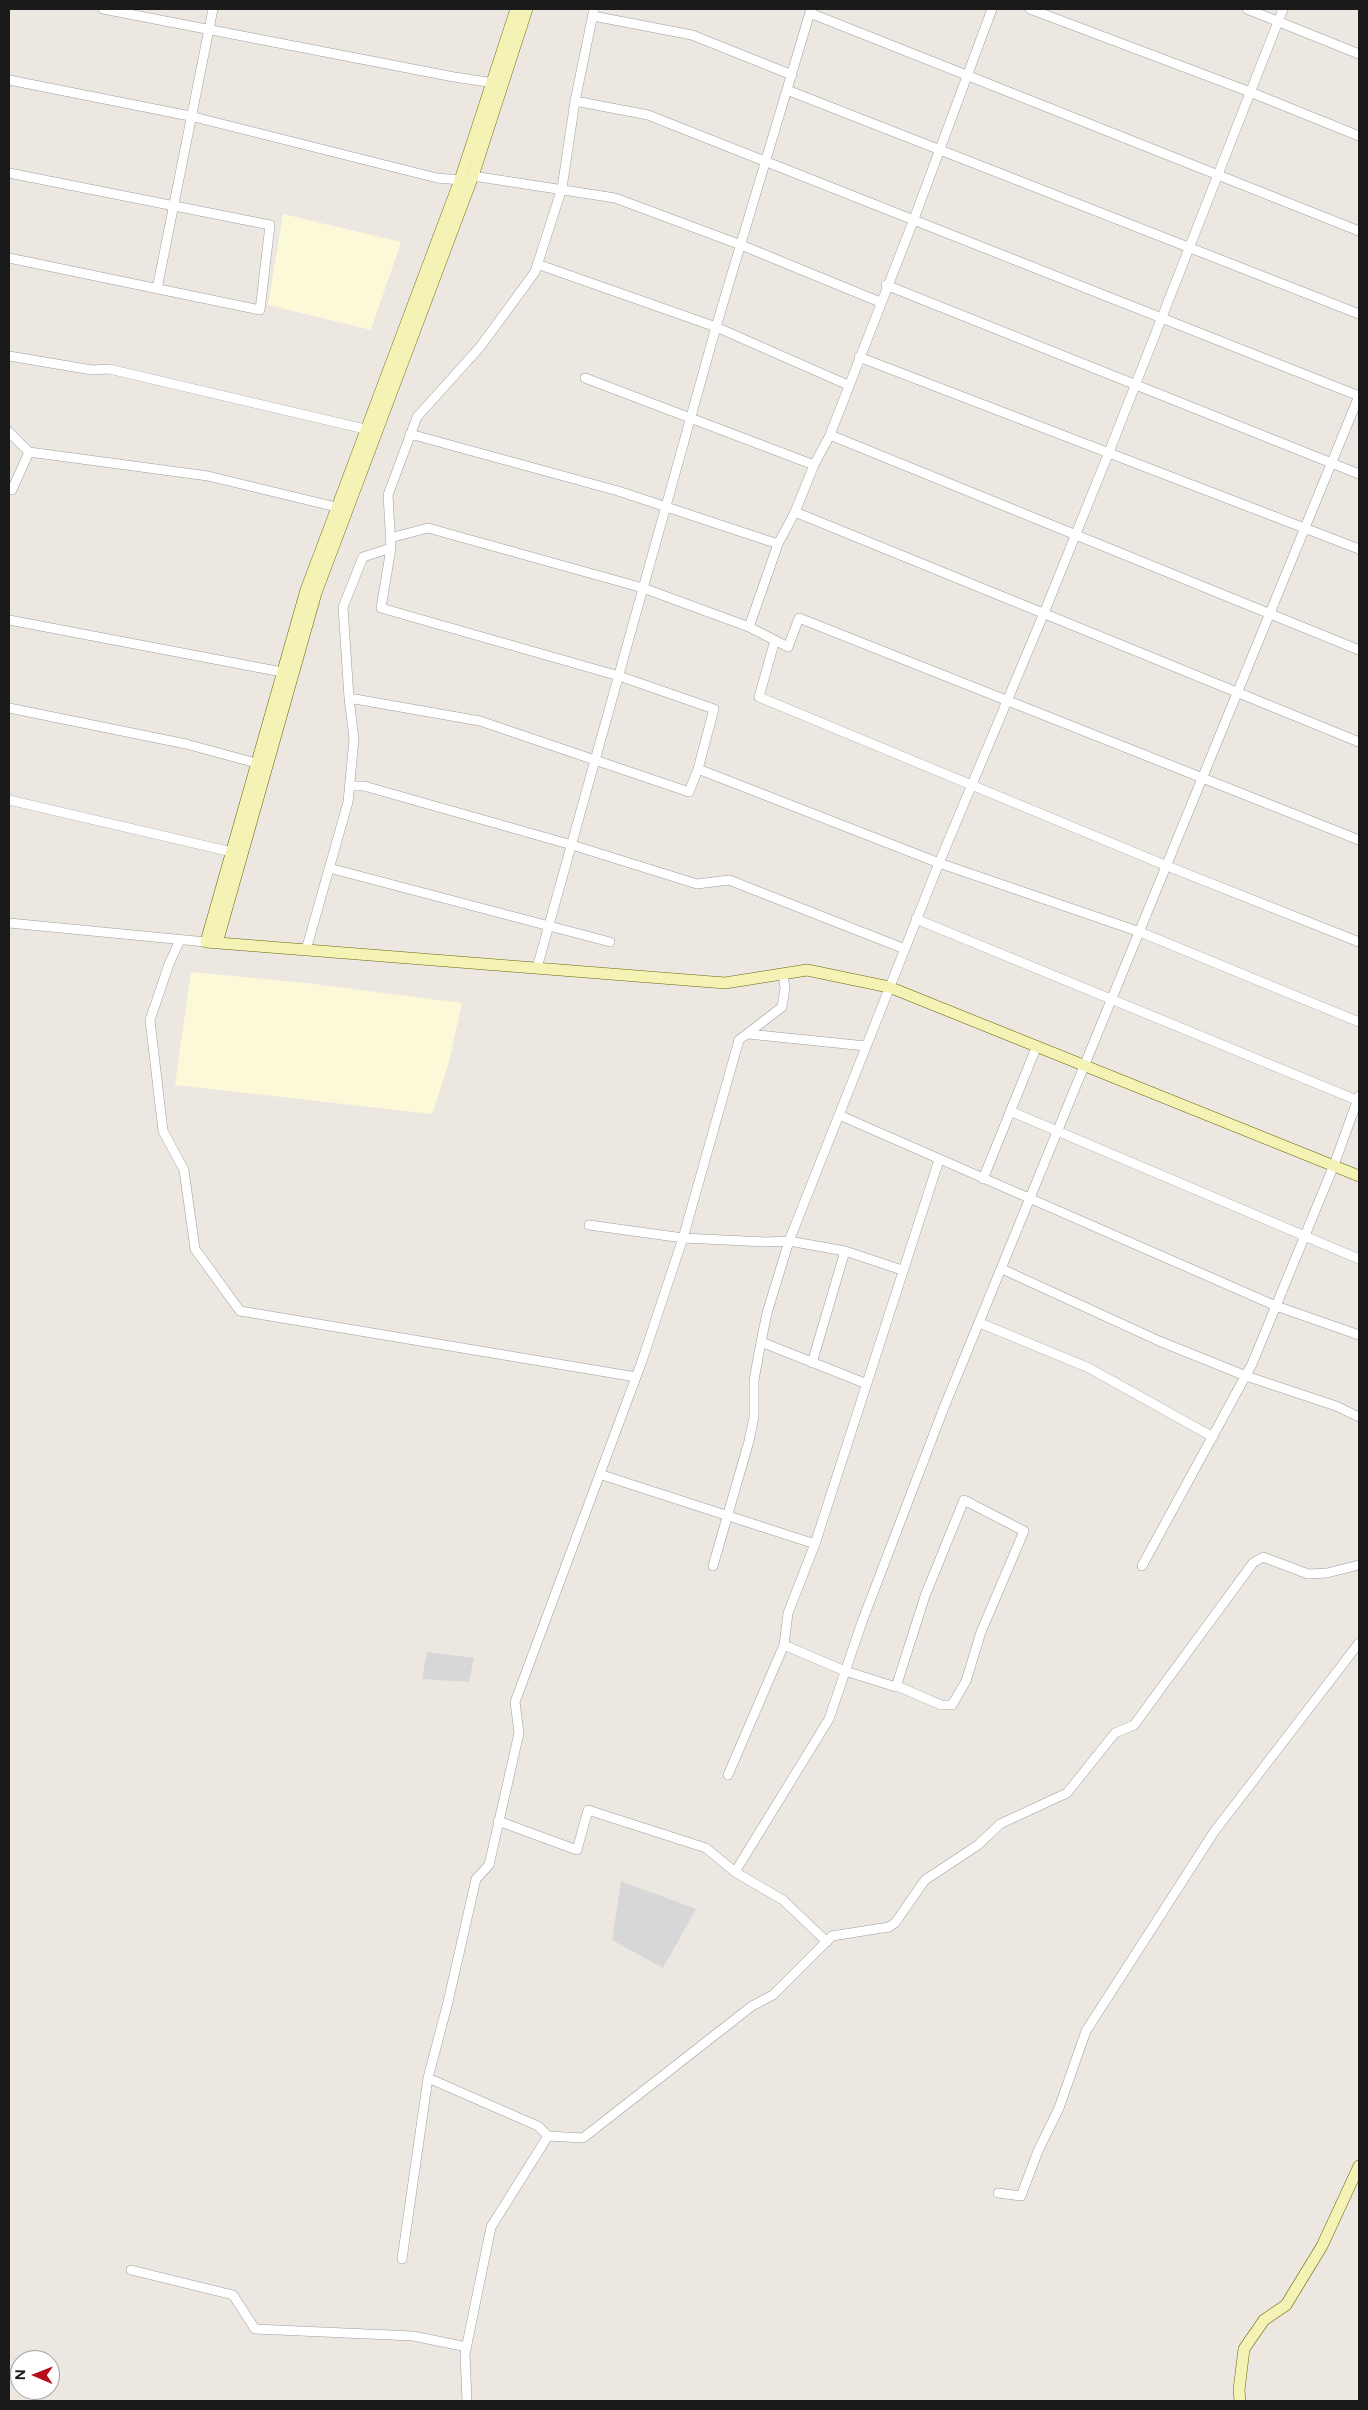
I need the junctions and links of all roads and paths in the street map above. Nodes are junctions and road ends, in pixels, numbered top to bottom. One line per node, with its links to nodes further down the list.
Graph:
1 (102, 9): 12 (street)
2 (213, 9): 12 (street)
3 (516, 9): 17 (street)
4 (527, 9): 27 (street)
5 (992, 9): 15 (street)
6 (1030, 9): 19 (street)
7 (1248, 9): 11 (street)
8 (1283, 9): 11 (street)
9 (811, 11): 14 (street); 15 (street)
10 (594, 12): 14 (street); 20 (street)
11 (1278, 21): 13 (street); 19 (street)
12 (209, 30): 17 (street); 21 (street)
13 (1359, 54)
14 (792, 75): 18 (street)
15 (968, 76): 23 (street); 26 (street)
16 (9, 80): 21 (street)
17 (494, 83): 28 (street)
18 (787, 90): 23 (street); 24 (street)
19 (1250, 92): 22 (street); 26 (street)
20 (574, 101): 24 (street); 29 (street)
21 (190, 116): 28 (street); 30 (street)
22 (1359, 136)
23 (940, 150): 31 (street); 34 (street)
24 (766, 160): 31 (street); 33 (street)
25 (9, 173): 30 (street)
26 (1218, 175): 32 (street); 34 (street)
27 (472, 176): 29 (street); 103 (street)
28 (460, 180): 50 (street)
29 (562, 188): 33 (street); 36 (street)
30 (174, 206): 38 (street); 38 (street)
31 (914, 219): 37 (street); 41 (street)
32 (1359, 231)
33 (741, 245): 39 (street); 42 (street)
34 (1189, 248): 40 (street); 41 (street)
35 (9, 258): 38 (street)
36 (537, 264): 42 (street); 52 (street)
37 (886, 285): 39 (street); 46 (street)
38 (157, 289)
39 (880, 302): 44 (street)
40 (1359, 314)
41 (1161, 318): 46 (street); 48 (street)
42 (716, 327): 47 (street); 49 (street)
43 (9, 356): 50 (street)
44 (859, 357): 47 (street); 55 (street)
45 (585, 378): 49 (street)
46 (1134, 384): 55 (street); 56 (street)
47 (848, 385): 53 (street)
48 (1359, 396): 56 (street)
49 (690, 418): 57 (street); 61 (street)
50 (365, 429): 60 (street)
51 (9, 432): 54 (street)
52 (410, 434): 61 (street); 65 (street)
53 (830, 435): 57 (street); 64 (street)
54 (29, 452): 59 (street); 60 (street)
55 (1108, 452): 63 (street); 64 (street)
56 (1332, 463): 58 (street); 63 (street)
57 (814, 465): 62 (street)
58 (1359, 474)
59 (12, 490)
60 (336, 507): 76 (street)
61 (666, 507): 66 (street); 69 (street)
62 (795, 512): 66 (street); 70 (street)
63 (1306, 527): 68 (street); 71 (street)
64 (1075, 535): 70 (street); 71 (street)
65 (390, 538): 67 (street); 69 (street)
66 (778, 544): 73 (street)
67 (391, 548): 77 (street); 79 (street)
68 (1359, 549)
69 (643, 588): 73 (street); 77 (street)
70 (1044, 612): 78 (street); 80 (street)
71 (1271, 613): 75 (street); 78 (street)
72 (9, 620): 76 (street)
73 (749, 627): 74 (street)
74 (775, 640): 80 (street); 87 (street)
75 (1359, 650)
76 (282, 672): 84 (street)
77 (619, 676): 83 (street); 85 (street)
78 (1239, 693): 82 (street); 86 (street)
79 (349, 698): 83 (street); 88 (street)
80 (1006, 702): 86 (street); 87 (street)
81 (9, 708): 84 (street)
82 (1359, 742)
83 (595, 760): 85 (street); 91 (street)
84 (256, 763): 92 (street)
85 (698, 769): 93 (street)
86 (1204, 777): 90 (street); 94 (street)
87 (970, 785): 93 (street); 94 (street)
88 (350, 786): 91 (street); 95 (street)
89 (9, 800): 92 (street)
90 (1359, 840)
91 (572, 845): 98 (street); 104 (street)
92 (232, 852): 103 (street)
93 (939, 862): 96 (street); 99 (street)
94 (1167, 866): 99 (street); 102 (street)
95 (330, 868): 98 (street); 105 (street)
96 (916, 919): 104 (street); 109 (street)
97 (9, 923): 100 (street)
98 (549, 926): 101 (street); 106 (street)
99 (1140, 932): 109 (street); 110 (street)
100 (180, 940): 103 (street); 138 (street)
101 (610, 942)
102 (1359, 942)
103 (212, 943): 105 (street)
104 (905, 949): 108 (street)
105 (306, 950): 106 (street)
106 (538, 968): 107 (street)
107 (783, 974): 108 (street); 111 (street)
108 (889, 987): 112 (street); 113 (street)
109 (1112, 1001): 114 (street); 115 (street)
110 (1359, 1022)
111 (748, 1034): 112 (street); 126 (street)
112 (866, 1046): 117 (street)
113 (1036, 1048): 114 (street); 116 (street)
114 (1084, 1067): 118 (street); 120 (street)
115 (1359, 1100): 120 (street)
116 (1010, 1111): 118 (street); 122 (street)
117 (839, 1115): 119 (street); 127 (street)
118 (1058, 1132): 123 (street); 125 (street)
119 (939, 1160): 122 (street); 131 (street)
120 (1334, 1165): 121 (street); 125 (street)
121 (1359, 1176)
122 (983, 1179): 123 (street)
123 (1031, 1200): 130 (street); 132 (street)
124 (589, 1225): 126 (street)
125 (1304, 1237): 129 (street); 132 (street)
126 (683, 1238): 127 (street); 138 (street)
127 (789, 1241): 128 (street); 135 (street)
128 (845, 1250): 131 (street); 136 (street)
129 (1359, 1259)
130 (1002, 1269): 133 (street); 137 (street)
131 (902, 1270): 139 (street)
132 (1276, 1306): 134 (street); 137 (street)
133 (980, 1323): 141 (street); 150 (street)
134 (1359, 1335)
135 (761, 1342): 136 (street); 143 (street)
136 (812, 1363): 139 (street)
137 (1246, 1376): 140 (street); 141 (street)
138 (636, 1377): 142 (street)
139 (866, 1384): 144 (street)
140 (1359, 1417)
141 (1213, 1437): 147 (street)
142 (602, 1475): 143 (street); 153 (street)
143 (728, 1514): 144 (street); 146 (street)
144 (815, 1544): 149 (street)
145 (1359, 1565): 155 (street)
146 (713, 1566)
147 (1142, 1566)
148 (1359, 1644): 159 (street)
149 (784, 1645): 150 (street); 152 (street)
150 (845, 1672): 151 (street); 154 (street)
151 (897, 1686): 151 (street)
152 (728, 1775)
153 (498, 1822): 154 (street); 156 (street)
154 (735, 1872): 155 (street)
155 (827, 1942): 157 (street)
156 (428, 2078): 157 (street); 160 (street)
157 (548, 2136): 162 (street)
158 (1359, 2166): 164 (street)
159 (998, 2193)
160 (402, 2258)
161 (131, 2270): 162 (street)
162 (466, 2347): 163 (street)
163 (467, 2401)
164 (1240, 2401)

